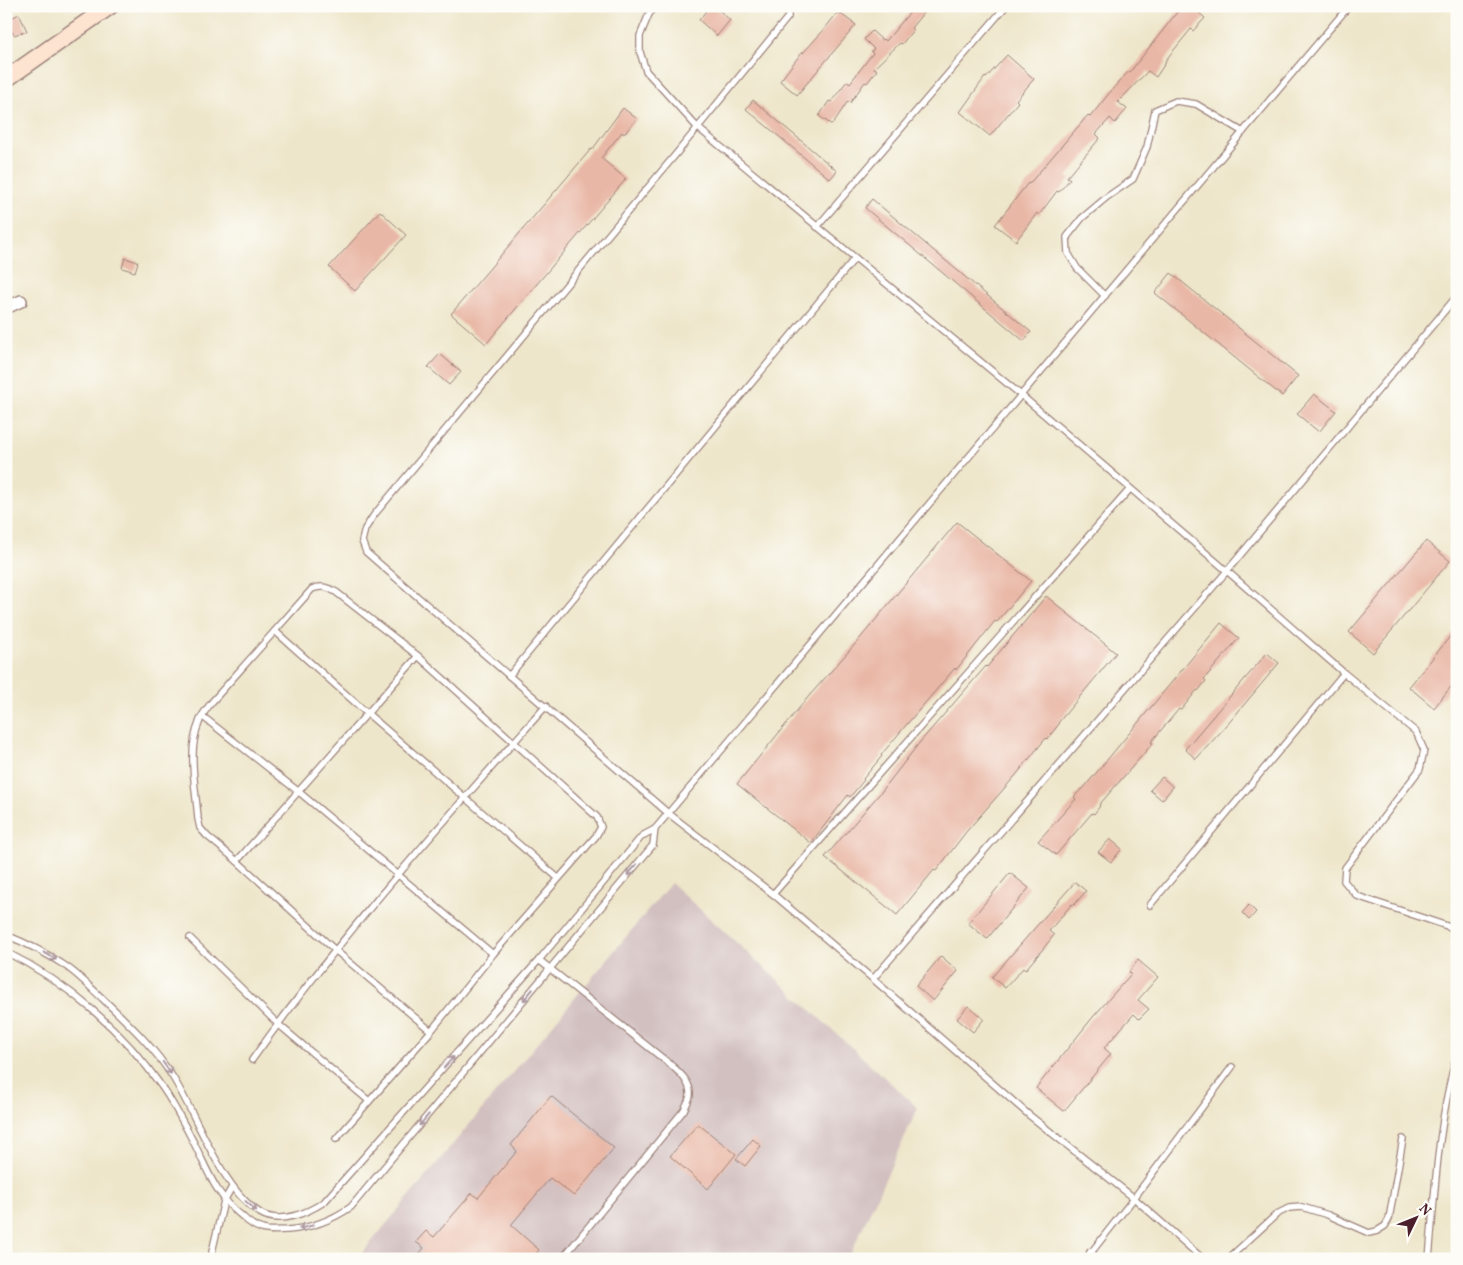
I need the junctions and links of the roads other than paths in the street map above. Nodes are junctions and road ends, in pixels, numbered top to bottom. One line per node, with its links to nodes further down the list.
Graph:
1 (110, 6): 6 (main road)
2 (655, 6): 7 (lane)
3 (788, 6): 7 (lane)
4 (1006, 6): 9 (lane)
5 (1350, 6): 8 (lane)
6 (6, 79)
7 (697, 127): 9 (lane); 21 (lane)
8 (1243, 132): 11 (lane); 11 (lane)
9 (817, 227): 10 (lane)
10 (855, 258): 15 (lane); 21 (lane)
11 (1105, 296): 15 (lane)
12 (1457, 296): 17 (lane)
13 (21, 301): 14 (street)
14 (6, 308)
15 (1021, 395): 16 (lane); 28 (lane)
16 (1130, 489): 17 (lane); 33 (lane)
17 (1227, 571): 20 (lane); 43 (lane)
18 (275, 630): 19 (lane); 23 (lane); 24 (lane)
19 (418, 656): 23 (lane); 25 (lane)
20 (1344, 673): 34 (lane); 35 (lane)
21 (508, 676): 22 (lane)
22 (546, 706): 25 (lane); 28 (lane)
23 (368, 714): 26 (lane); 27 (lane)
24 (202, 716): 26 (lane); 30 (lane)
25 (514, 742): 27 (lane); 32 (lane)
26 (299, 792): 30 (lane); 31 (lane)
27 (466, 797): 31 (lane); 32 (lane)
28 (668, 814): 29 (lane); 33 (lane)
29 (656, 829): 41 (lane); 42 (lane, one-way to 42)
30 (237, 861): 38 (lane)
31 (399, 873): 38 (lane); 40 (lane)
32 (558, 878): 40 (lane)
33 (773, 894): 43 (lane)
34 (1150, 905)
35 (1457, 933)
36 (6, 935): 52 (lane, one-way to 52)
37 (190, 938): 44 (lane)
38 (335, 950): 44 (lane); 45 (lane)
39 (6, 952): 54 (lane)
40 (493, 954): 45 (lane)
41 (539, 960): 42 (lane); 52 (lane, one-way to 41)
42 (550, 969): 54 (lane, one-way to 54); 57 (lane)
43 (874, 979): 53 (lane)
44 (278, 1024): 47 (lane); 49 (lane)
45 (431, 1031): 49 (lane)
46 (1457, 1055): 62 (lane)
47 (252, 1060)
48 (1232, 1066): 53 (lane)
49 (369, 1101): 50 (lane)
50 (336, 1139)
51 (1403, 1139): 61 (lane)
52 (232, 1187): 54 (lane)
53 (1134, 1198): 55 (lane); 60 (lane)
54 (224, 1201): 56 (lane)
55 (1090, 1252): 58 (lane); 59 (lane)
56 (213, 1259)
57 (562, 1259)
58 (1086, 1259)
59 (1098, 1259)
60 (1203, 1259)
61 (1228, 1259)
62 (1429, 1259)

